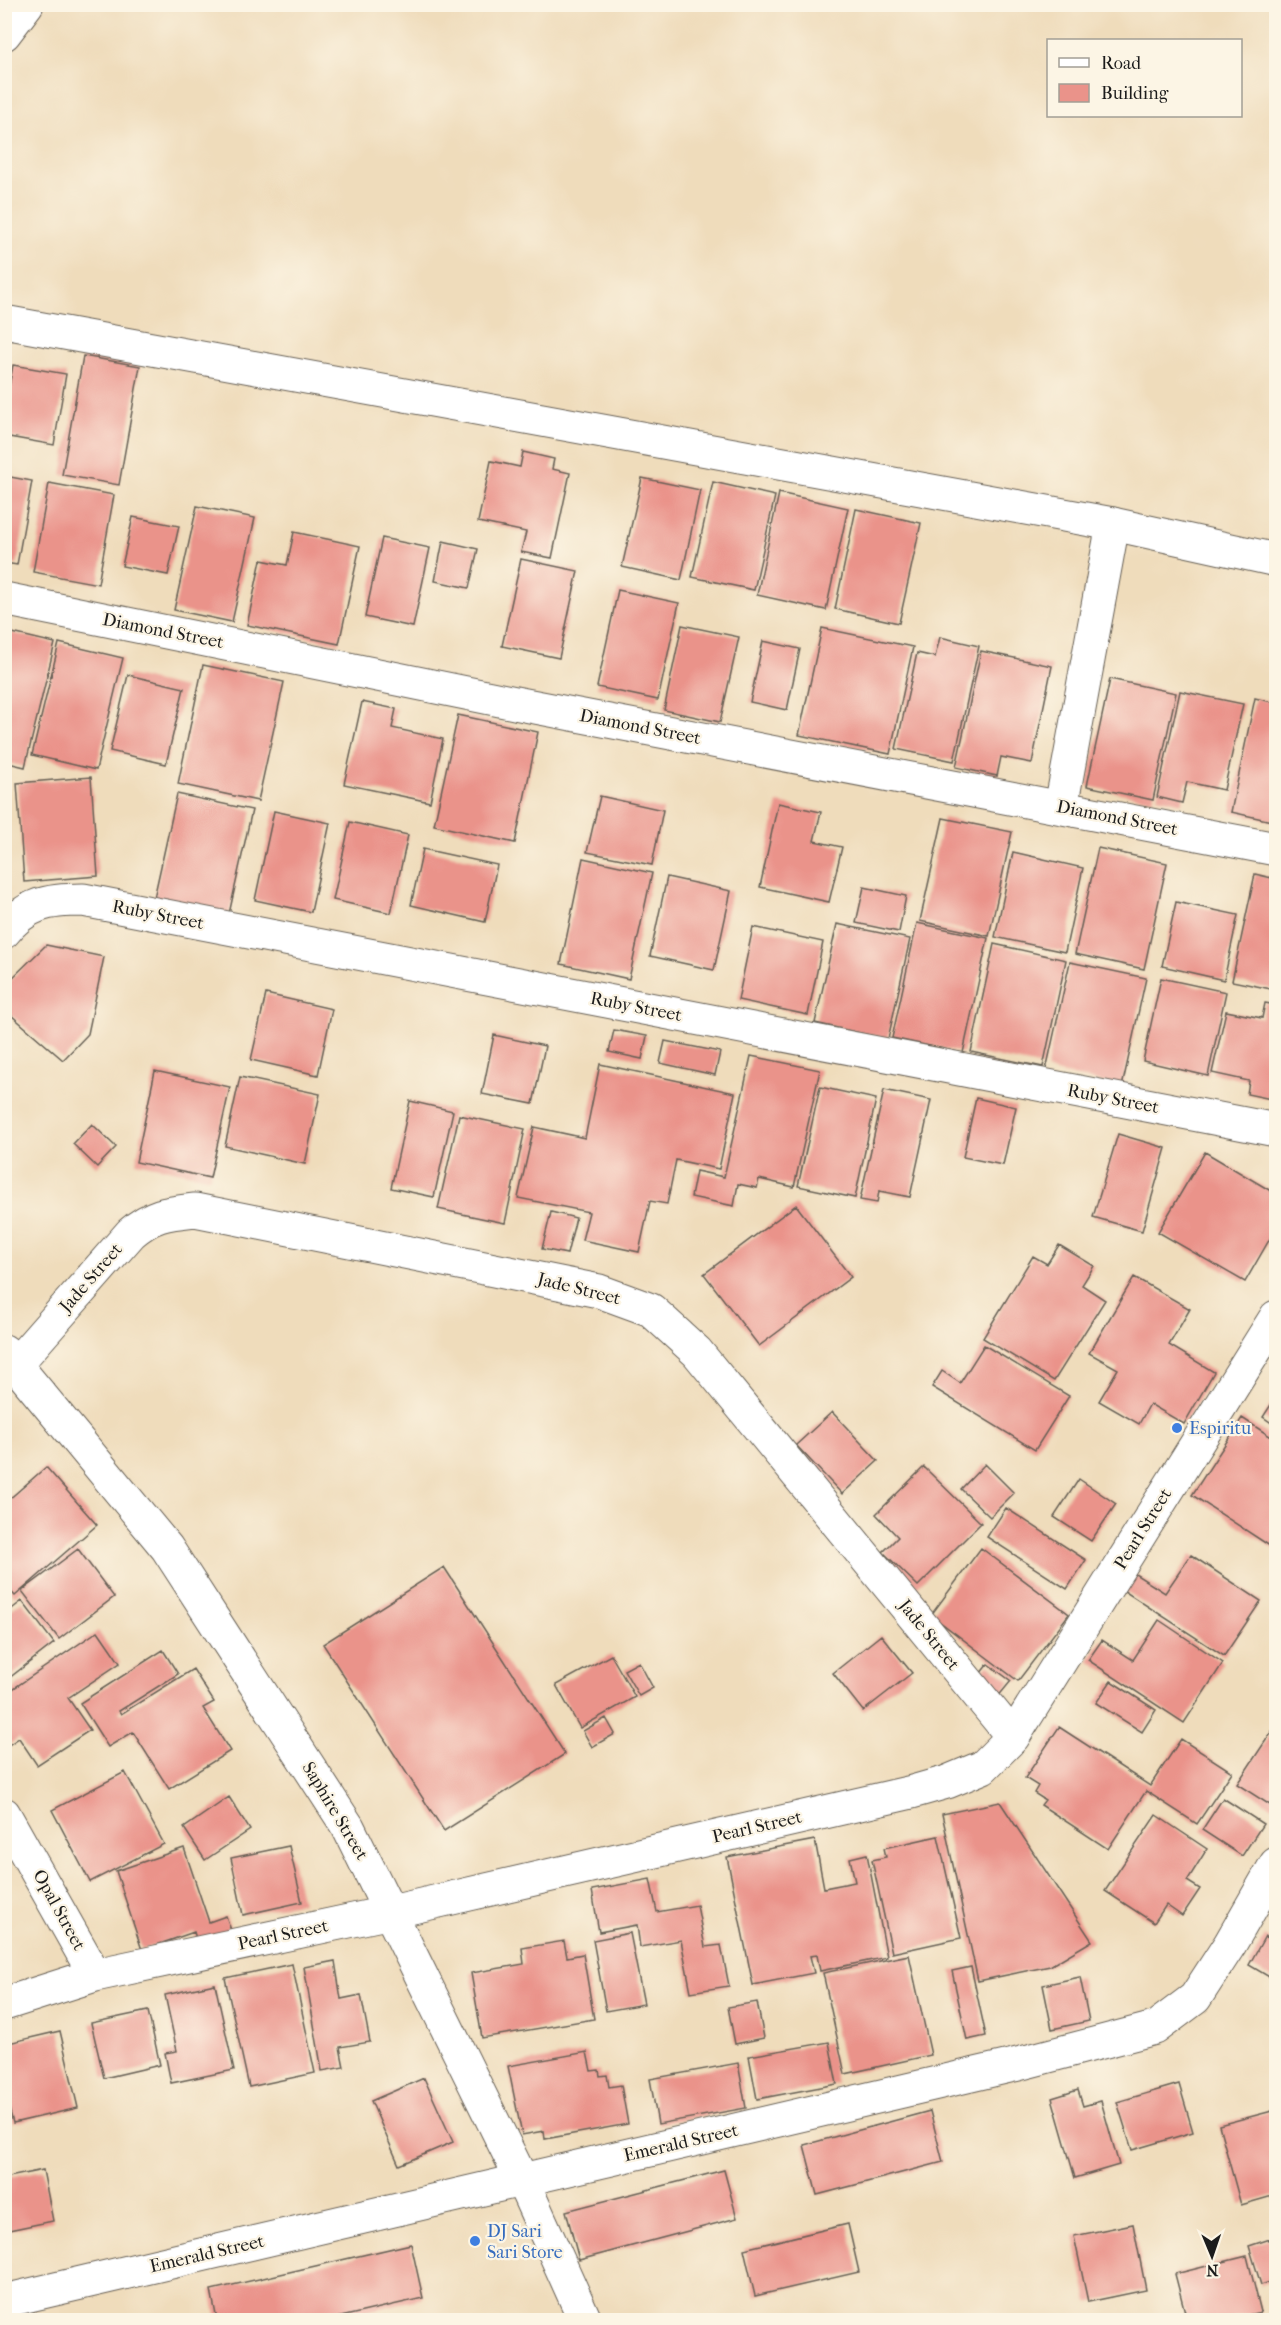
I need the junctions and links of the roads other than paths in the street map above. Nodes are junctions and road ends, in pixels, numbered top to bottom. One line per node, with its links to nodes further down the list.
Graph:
1 (27, 4): 2 (street)
2 (4, 34)
3 (4, 322): 4 (street)
4 (1113, 524): 5 (street); 7 (street)
5 (1276, 560)
6 (4, 599): 7 (street, Diamond Street)
7 (1061, 807): 8 (street, Diamond Street)
8 (1276, 849)
9 (4, 932): 10 (street, Ruby Street)
10 (1276, 1130)
11 (1276, 1317): 13 (street, Pearl Street)
12 (10, 1358): 13 (street, Jade Street); 16 (street, Saphire Street)
13 (1013, 1737): 16 (street, Pearl Street)
14 (4, 1814): 17 (street, Opal Street)
15 (1276, 1864): 19 (street, Emerald Street)
16 (391, 1912): 17 (street, Pearl Street); 19 (street, Saphire Street)
17 (95, 1975): 18 (street, Pearl Street)
18 (4, 2004)
19 (522, 2180): 20 (street, Emerald Street); 21 (street, Saphire Street)
20 (4, 2301)
21 (585, 2320)

